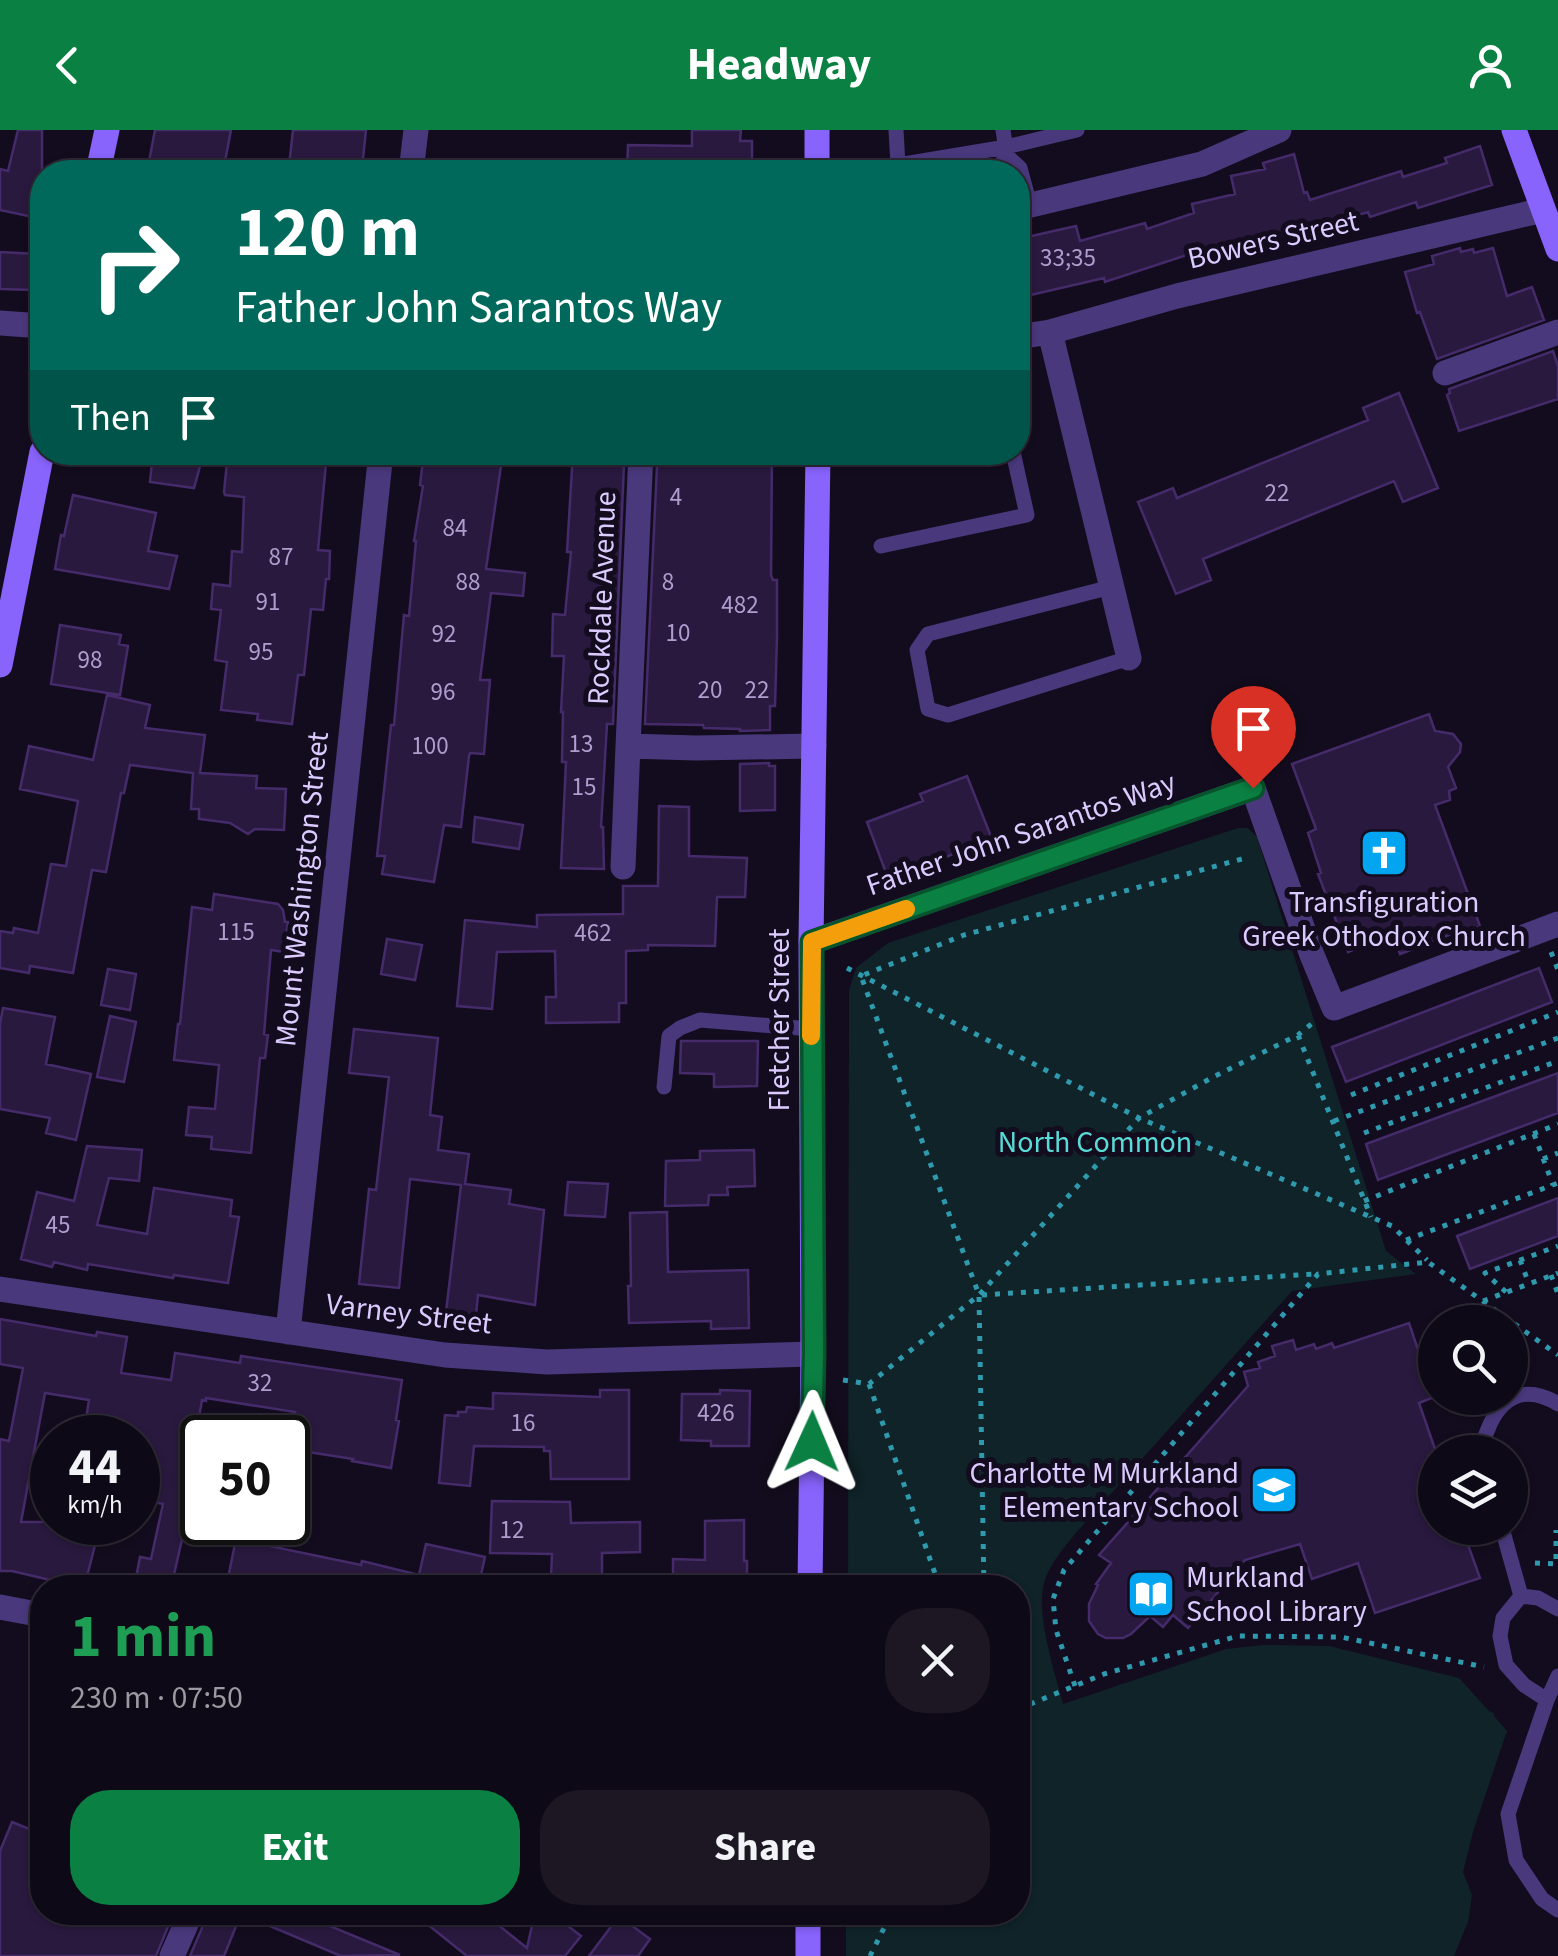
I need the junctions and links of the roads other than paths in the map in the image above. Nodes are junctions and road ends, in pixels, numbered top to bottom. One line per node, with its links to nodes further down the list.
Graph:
1 (107, 130): 9 (main road)
2 (416, 130): 10 (street)
3 (817, 130): 11 (main road)
4 (896, 130): 12 (lane)
5 (1076, 130): 8 (lane)
6 (1279, 130): 14 (street)
7 (1514, 130): 15 (main road)
8 (1005, 144): 13 (lane)
9 (101, 160)
10 (412, 160)
11 (817, 160)
12 (898, 160)
13 (919, 160)
14 (1030, 206)
15 (1543, 210): 16 (main road); 19 (street, Bowers Street)
16 (1558, 249)
17 (0, 322): 18 (street)
18 (30, 325)
19 (1050, 332): 21 (street, Bowers Street); 29 (street)
20 (1558, 332): 22 (street)
21 (1030, 335)
22 (1445, 373)
23 (39, 465): 31 (main road)
24 (380, 465): 40 (street, Mount Washington Street)
25 (639, 465): 32 (street, Rockdale Avenue)
26 (818, 465): 33 (main road, Fletcher Street)
27 (1016, 465): 28 (lane)
28 (881, 546)
29 (1112, 587): 30 (street); 30 (lane)
30 (1129, 658)
31 (0, 665)
32 (628, 746): 33 (street, Rockdale Avenue); 34 (street, Rockdale Avenue)
33 (814, 746): 36 (main road, Fletcher Street)
34 (623, 867)
35 (1558, 924): 36 (street, Father John Sarantos Way)
36 (812, 942): 37 (main road, Fletcher Street)
37 (811, 1029): 38 (lane); 41 (main road, Fletcher Street)
38 (664, 1088)
39 (0, 1289): 40 (street, Varney Street)
40 (288, 1332): 41 (street, Varney Street)
41 (814, 1354): 46 (main road, Fletcher Street)
42 (1558, 1382): 43 (lane)
43 (1551, 1400): 44 (lane)
44 (1486, 1435)
45 (1507, 1545): 47 (lane)
46 (810, 1575)
47 (1521, 1596): 49 (lane); 52 (lane)
48 (0, 1607): 50 (street)
49 (1558, 1609)
50 (30, 1613)
51 (1558, 1676): 52 (lane)
52 (1546, 1700): 53 (lane)
53 (1558, 1910)
54 (185, 1925): 56 (street)
55 (808, 1925): 57 (main road)
56 (172, 1956)
57 (808, 1956)

